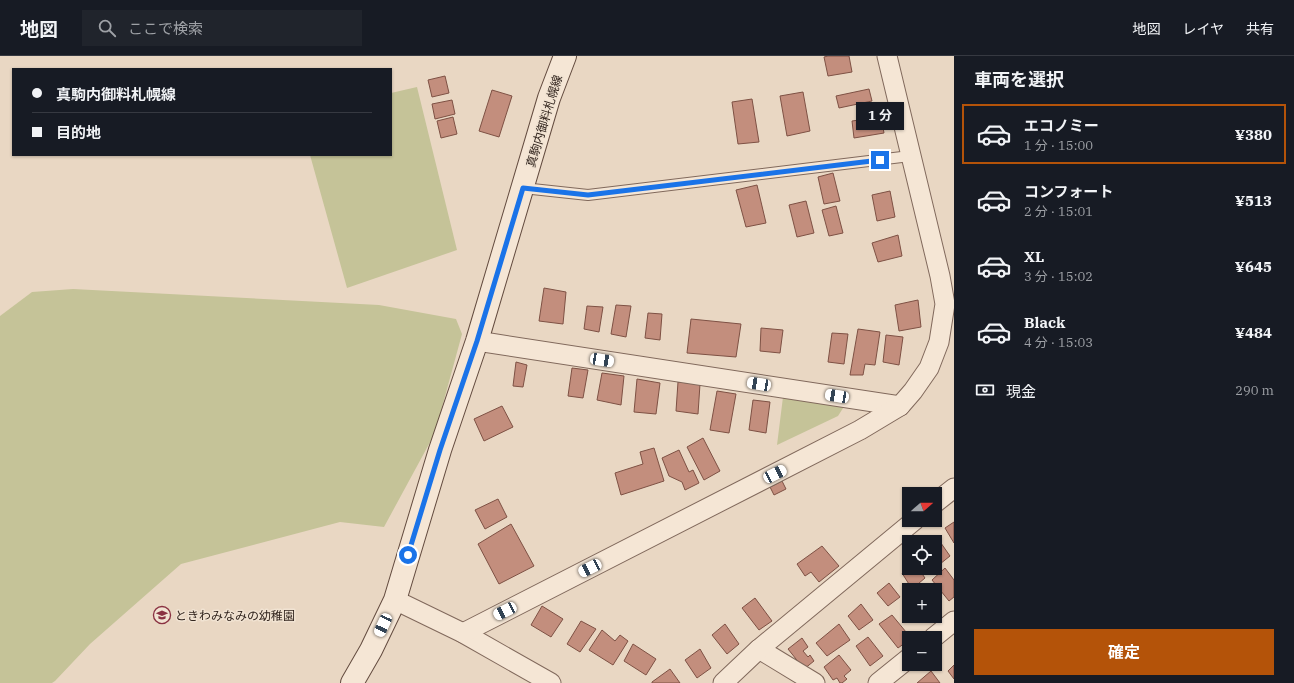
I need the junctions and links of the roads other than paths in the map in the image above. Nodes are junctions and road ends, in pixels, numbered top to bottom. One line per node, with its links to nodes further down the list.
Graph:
1 (565, 56): 4 (main road, 真駒内御料札幌線)
2 (887, 56): 3 (street)
3 (910, 156): 4 (lane); 6 (street)
4 (523, 188): 5 (main road, 真駒内御料札幌線)
5 (477, 341): 6 (street); 10 (main road, 真駒内御料札幌線)
6 (900, 406): 13 (street)
7 (954, 488): 8 (street)
8 (942, 497)
9 (907, 527): 14 (street)
10 (395, 600): 13 (street); 16 (main road, 真駒内御料札幌線)
11 (954, 621): 12 (street)
12 (942, 631)
13 (463, 633): 17 (street)
14 (759, 649): 18 (street); 19 (street)
15 (902, 664): 20 (street)
16 (352, 683)
17 (551, 683)
18 (723, 683)
19 (815, 683)
20 (878, 683)

